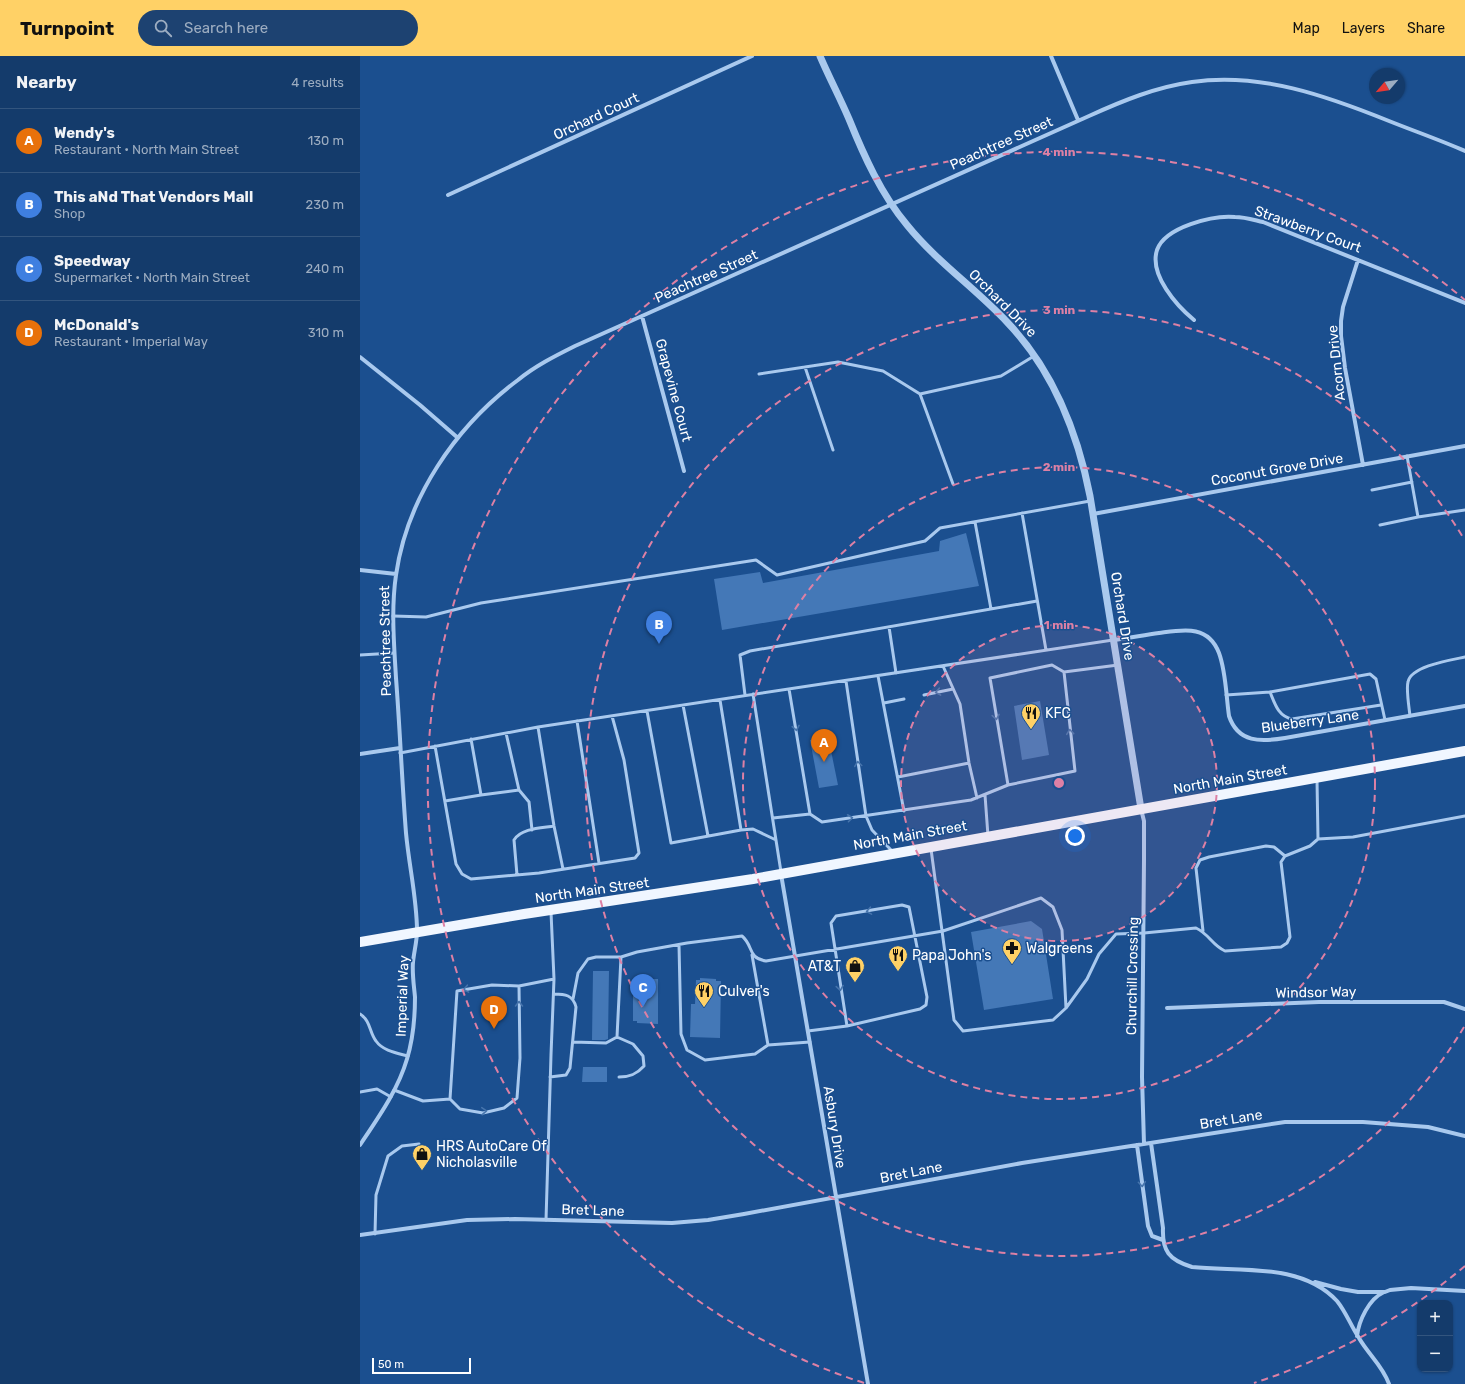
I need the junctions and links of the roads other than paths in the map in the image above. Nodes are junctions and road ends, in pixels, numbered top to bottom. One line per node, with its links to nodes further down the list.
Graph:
1 (752, 56): 6 (street, Orchard Court)
2 (820, 56): 7 (street, Orchard Drive)
3 (1051, 56): 4 (street)
4 (1078, 120): 5 (street, Peachtree Street); 7 (street, Peachtree Street)
5 (1465, 150)
6 (448, 195)
7 (892, 205): 10 (street, Peachtree Street); 12 (street, Orchard Drive)
8 (1358, 260): 9 (street, Strawberry Court); 11 (street, Strawberry Court); 21 (street, Acorn Drive)
9 (1465, 303)
10 (642, 316): 17 (street, Peachtree Street); 22 (street, Grapevine Court)
11 (1194, 320)
12 (1035, 355): 16 (lane); 26 (street, Orchard Drive)
13 (360, 357): 17 (street)
14 (805, 367): 15 (lane); 16 (lane); 19 (lane)
15 (759, 374)
16 (920, 394): 24 (lane)
17 (458, 438): 34 (street, Peachtree Street)
18 (1465, 446): 20 (street, Coconut Grove Drive)
19 (833, 450)
20 (1407, 456): 21 (street, Coconut Grove Drive); 23 (lane)
21 (1363, 465): 29 (street, Coconut Grove Drive)
22 (684, 470)
23 (1412, 482): 25 (lane); 30 (lane)
24 (953, 484)
25 (1372, 490)
26 (1091, 501): 28 (lane); 29 (street, Orchard Drive)
27 (1465, 510): 30 (lane)
28 (1022, 513): 31 (lane); 35 (lane)
29 (1093, 514): 39 (street, Orchard Drive)
30 (1418, 517): 32 (lane)
31 (975, 522): 36 (lane); 37 (lane)
32 (1380, 525)
33 (360, 570): 34 (street)
34 (396, 574): 37 (street, Peachtree Street)
35 (1037, 601): 36 (lane); 40 (lane)
36 (991, 609): 38 (lane)
37 (393, 616): 41 (street, Peachtree Street)
38 (889, 627): 47 (lane); 54 (lane)
39 (1113, 640): 40 (lane); 44 (street, Orchard Drive); 56 (street, Blueberry Lane)
40 (1046, 650): 45 (lane)
41 (394, 653): 42 (lane); 72 (street, Peachtree Street)
42 (360, 655)
43 (1465, 657): 65 (lane)
44 (1118, 665): 46 (lane); 84 (street, Orchard Drive)
45 (943, 666): 47 (lane); 51 (lane)
46 (1064, 672): 78 (lane, one-way to 46); 78 (lane, one-way to 78)
47 (896, 673): 48 (lane)
48 (878, 676): 49 (lane); 59 (lane)
49 (846, 681): 50 (lane); 87 (lane, one-way to 49)
50 (789, 689): 53 (lane); 86 (lane, one-way to 86)
51 (953, 689): 55 (lane, one-way to 55); 75 (lane)
52 (1270, 692): 56 (lane); 61 (lane); 61 (lane)
53 (753, 694): 54 (lane); 89 (lane)
54 (745, 695): 58 (lane)
55 (924, 695)
56 (1226, 695): 66 (street, Blueberry Lane)
57 (904, 699): 59 (lane)
58 (720, 700): 60 (lane); 92 (lane)
59 (884, 703): 76 (lane)
60 (683, 705): 63 (lane); 93 (lane)
61 (1381, 705): 66 (lane)
62 (1465, 706): 65 (street, Blueberry Lane)
63 (647, 711): 64 (lane); 93 (lane)
64 (612, 716): 67 (lane); 100 (lane)
65 (1410, 716): 66 (street, Blueberry Lane)
66 (1384, 720)
67 (577, 721): 68 (lane); 100 (lane)
68 (538, 727): 69 (lane); 90 (lane)
69 (506, 733): 70 (lane); 79 (lane)
70 (471, 739): 71 (lane); 80 (lane)
71 (435, 746): 72 (lane); 83 (lane)
72 (400, 751): 74 (street); 107 (street, Peachtree Street)
73 (1465, 751): 77 (main road, North Main Street)
74 (360, 754)
75 (969, 763): 76 (lane); 82 (lane)
76 (898, 777): 85 (lane)
77 (1317, 778): 84 (main road, North Main Street); 95 (lane)
78 (1008, 785): 81 (lane)
79 (519, 790): 80 (lane); 91 (lane)
80 (482, 795): 83 (lane)
81 (985, 795): 82 (lane); 94 (lane)
82 (977, 798): 85 (lane)
83 (445, 801): 103 (lane)
84 (1141, 809): 94 (main road, North Main Street); 108 (street, Churchill Crossing)
85 (904, 811): 87 (lane)
86 (810, 814): 87 (lane, one-way to 87); 89 (lane)
87 (866, 816): 98 (lane)
88 (1465, 816): 95 (lane)
89 (772, 818): 96 (lane)
90 (554, 826): 91 (lane); 101 (lane)
91 (532, 830): 103 (lane)
92 (741, 830): 93 (lane); 96 (lane)
93 (708, 836)
94 (988, 836): 97 (main road, North Main Street)
95 (1318, 839): 99 (lane)
96 (776, 840): 102 (lane)
97 (931, 846): 98 (main road, North Main Street); 105 (lane)
98 (893, 853): 102 (main road, North Main Street)
99 (1285, 856): 106 (lane); 106 (lane)
100 (599, 864): 101 (lane)
101 (563, 869): 103 (lane)
102 (781, 874): 104 (main road, North Main Street); 114 (street, Asbury Drive)
103 (517, 875)
104 (551, 910): 107 (main road, North Main Street); 116 (lane)
105 (943, 931): 109 (lane); 120 (lane); 120 (lane)
106 (1203, 931): 108 (lane)
107 (417, 932): 110 (main road, North Main Street); 130 (street, Imperial Way)
108 (1144, 933): 120 (lane); 140 (street, Churchill Crossing)
109 (914, 935): 112 (lane); 112 (lane, one-way to 112); 124 (lane)
110 (360, 942)
111 (679, 945): 113 (lane); 115 (lane); 129 (lane)
112 (834, 950): 114 (lane); 124 (lane, one-way to 124)
113 (752, 953): 114 (lane); 129 (lane)
114 (796, 956): 125 (street, Asbury Drive)
115 (620, 957): 119 (lane); 126 (lane)
116 (554, 979): 117 (lane); 118 (lane)
117 (519, 986): 136 (lane, one-way to 136); 136 (lane, one-way to 117)
118 (554, 994): 119 (lane); 132 (lane)
119 (573, 999): 127 (lane)
120 (1066, 1008)
121 (1167, 1008): 122 (street, Windsor Way)
122 (1465, 1009)
123 (360, 1014): 130 (lane)
124 (847, 1026): 125 (lane)
125 (808, 1031): 128 (street, Asbury Drive)
126 (617, 1037): 127 (lane); 131 (lane)
127 (573, 1042): 132 (lane)
128 (810, 1042): 129 (lane); 143 (street, Asbury Drive)
129 (768, 1046)
130 (408, 1056): 133 (street, Imperial Way)
131 (619, 1076)
132 (550, 1077): 144 (lane)
133 (394, 1090): 135 (street, Imperial Way); 136 (lane)
134 (360, 1092): 135 (lane)
135 (390, 1097): 141 (street, Imperial Way)
136 (450, 1099)
137 (1465, 1136): 138 (street, Bret Lane)
138 (1151, 1143): 140 (street, Bret Lane); 147 (street)
139 (419, 1144): 145 (lane)
140 (1144, 1144): 142 (street, Bret Lane)
141 (360, 1145)
142 (1137, 1145): 143 (street, Bret Lane); 147 (street, one-way to 147)
143 (836, 1198): 144 (street, Bret Lane); 152 (street, Asbury Drive)
144 (546, 1220): 145 (street, Bret Lane)
145 (375, 1234): 146 (street, Bret Lane)
146 (360, 1235)
147 (1163, 1240): 148 (street)
148 (1304, 1280): 150 (street); 151 (street)
149 (1465, 1291): 150 (street)
150 (1385, 1292): 151 (street)
151 (1357, 1336): 153 (street)
152 (868, 1384)
153 (1389, 1384)

